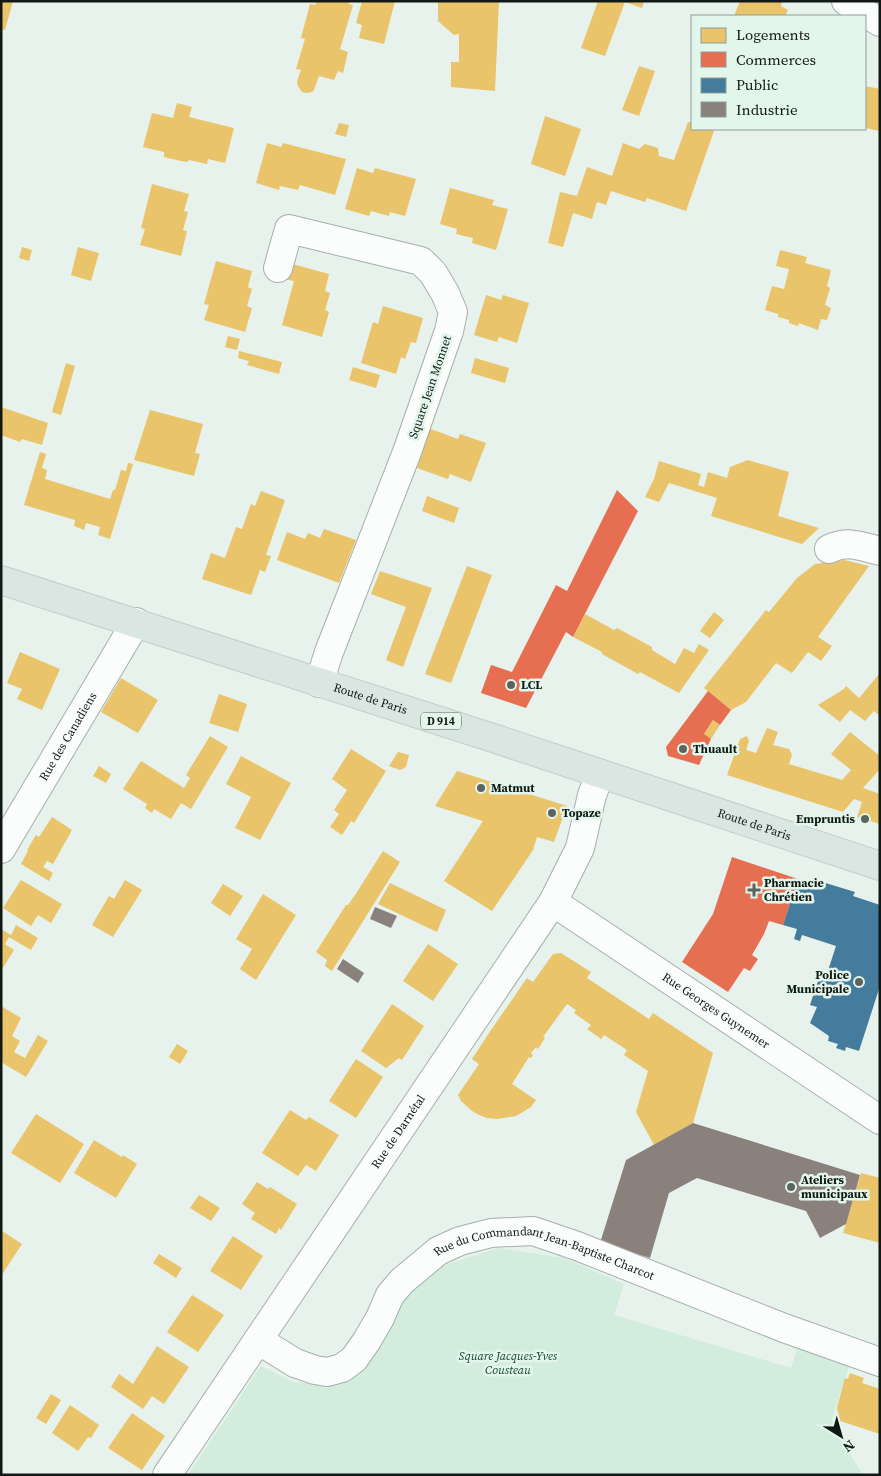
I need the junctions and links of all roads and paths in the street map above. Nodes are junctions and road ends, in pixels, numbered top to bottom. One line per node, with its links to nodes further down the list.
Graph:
1 (846, 1): 2 (street)
2 (880, 22)
3 (278, 268): 8 (street, Square Jean Monnet)
4 (829, 549): 5 (street)
5 (880, 551)
6 (1, 580): 7 (main road, Route de Paris / D 914)
7 (136, 622): 8 (main road, Route de Paris / D 914); 10 (street, Rue des Canadiens)
8 (319, 683): 9 (main road, Route de Paris / D 914)
9 (600, 774): 11 (main road, Route de Paris / D 914); 12 (street, Rue de Darnétal)
10 (1, 849)
11 (880, 866)
12 (553, 902): 13 (street, Rue Georges Guynemer); 14 (street, Rue de Darnétal)
13 (880, 1120)
14 (258, 1340): 15 (street, Rue du Commandant Jean-Baptiste Charcot); 16 (street, Rue de Darnétal)
15 (880, 1362)
16 (167, 1475)

